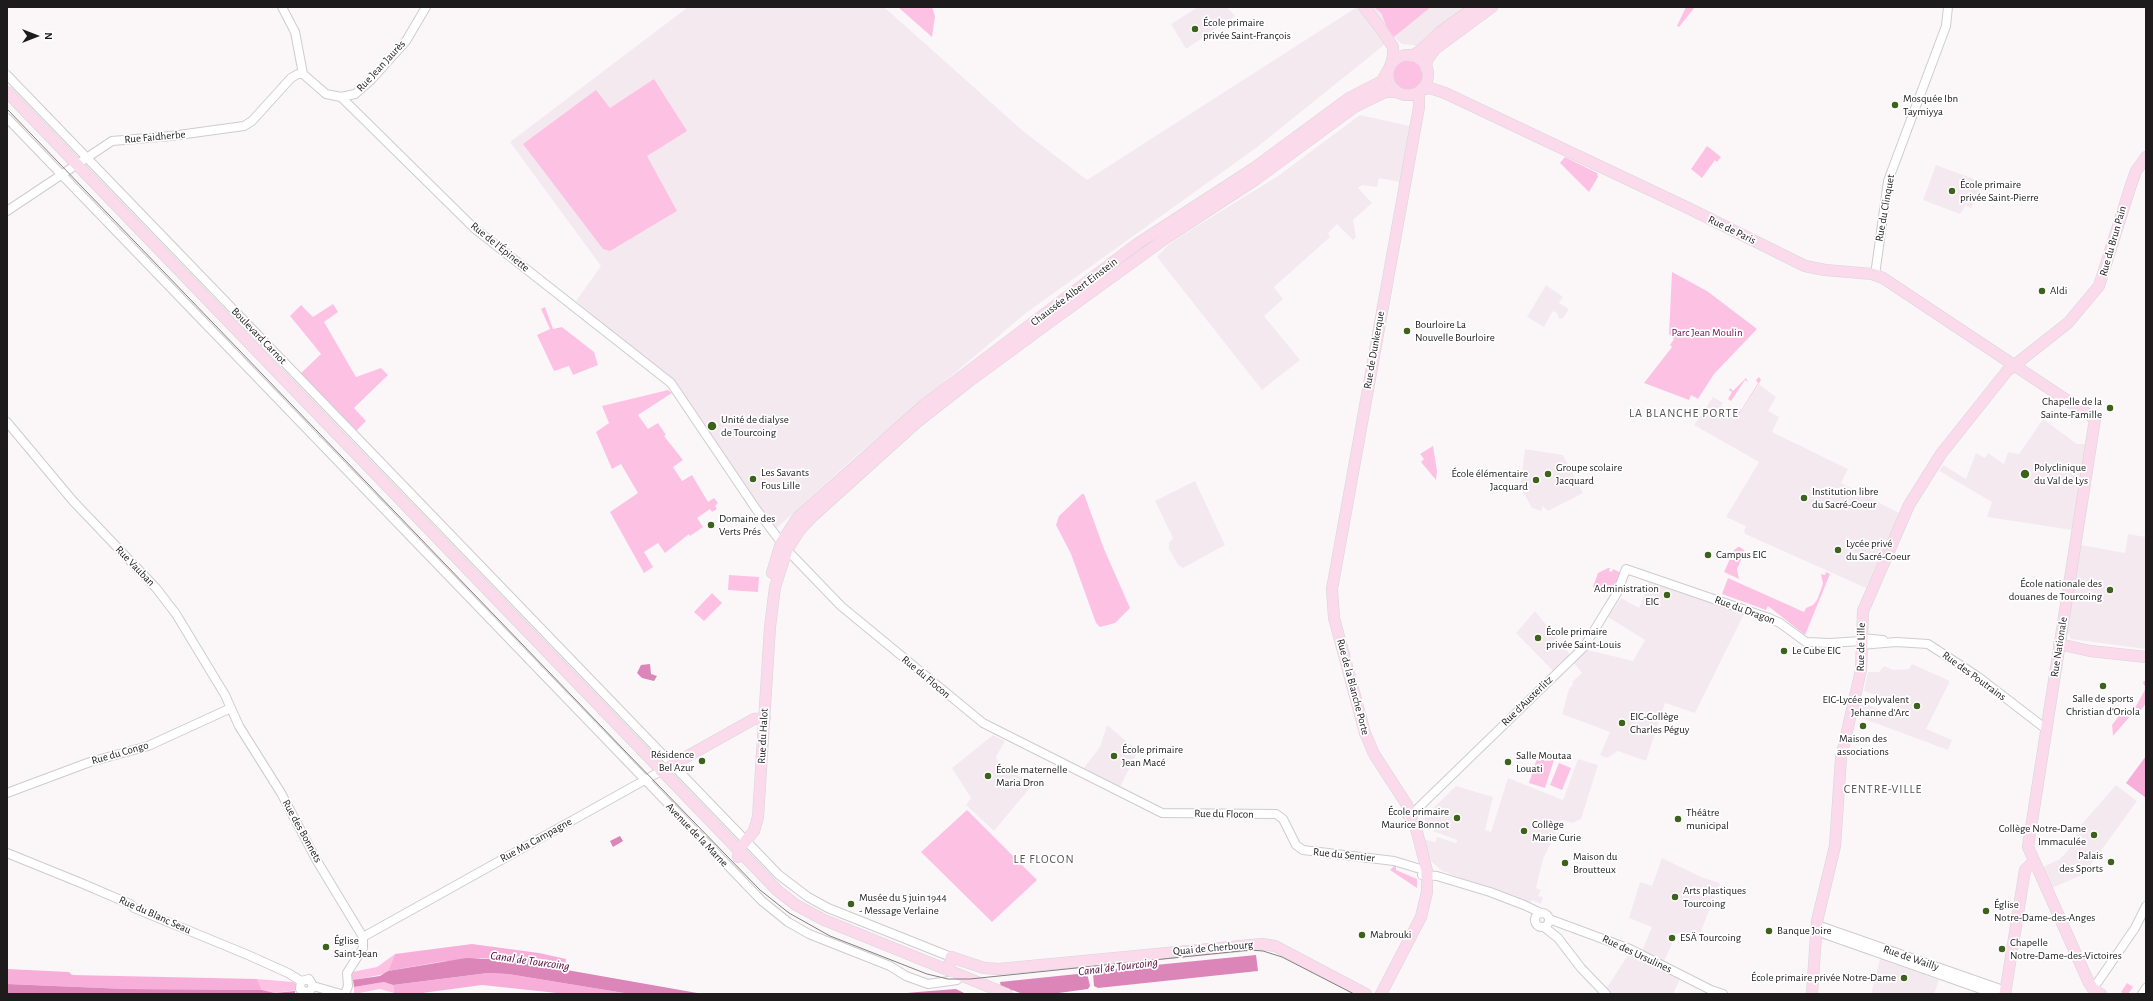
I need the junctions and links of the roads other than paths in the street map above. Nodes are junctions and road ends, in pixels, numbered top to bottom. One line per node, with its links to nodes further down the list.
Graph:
1 (282, 7): 11 (street)
2 (426, 7): 17 (street, Rue Jean Jaurès)
3 (1364, 7): 7 (main road)
4 (1475, 7): 8 (main road)
5 (1492, 7): 10 (main road)
6 (1948, 7): 26 (street, Rue du Clinquet)
7 (1382, 30): 8 (main road); 9 (main road)
8 (1409, 56): 9 (main road); 10 (main road)
9 (1390, 67): 16 (main road); 33 (main road, Chaussée Albert Einstein)
10 (1427, 71): 13 (main road); 15 (main road, Rue de Paris)
11 (303, 74): 17 (street); 21 (street, Rue Faidherbe)
12 (7, 75): 21 (street, Boulevard Carnot)
13 (1420, 91): 15 (main road, Rue de Paris); 16 (main road); 19 (main road, Rue de Dunkerque)
14 (7, 92): 23 (main road, Boulevard Carnot)
15 (1445, 93): 26 (main road, Rue de Paris)
16 (1402, 94): 19 (main road, Rue de Dunkerque); 33 (main road, Chaussée Albert Einstein)
17 (341, 97): 30 (street, Rue de l'Épinette)
18 (7, 99): 23 (main road, Boulevard Carnot)
19 (1417, 116): 35 (main road, Rue de Dunkerque)
20 (7, 118): 24 (street)
21 (87, 157): 23 (street, Rue Faidherbe); 46 (street, Boulevard Carnot)
22 (2146, 157): 27 (main road, Rue du Brun Pain)
23 (75, 165): 24 (street, Rue Faidherbe); 36 (main road, Boulevard Carnot)
24 (60, 175): 25 (street, Rue Faidherbe); 48 (street, Avenue de la Marne)
25 (7, 211)
26 (1875, 275): 28 (main road, Rue de Paris)
27 (2029, 355): 28 (main road, Rue du Brun Pain); 29 (main road)
28 (2015, 365): 29 (main road, Rue de Paris); 37 (main road, Rue de Lille)
29 (2038, 381): 31 (main road, Rue de Paris)
30 (672, 383): 33 (street, Rue du Flocon)
31 (2094, 419): 38 (main road, Rue Nationale)
32 (7, 422): 42 (street, Rue Vauban)
33 (784, 546): 43 (main road, Rue du Halot); 51 (street, Rue du Flocon)
34 (1626, 569): 37 (street, Rue du Dragon); 50 (street, Rue d'Austerlitz)
35 (1332, 585): 50 (main road, Rue de la Blanche Porte)
36 (497, 604): 47 (main road, Avenue de la Marne)
37 (1861, 641): 45 (street, Rue des Poutrains); 61 (main road, Rue de Lille)
38 (2059, 644): 39 (main road); 45 (main road, Rue Nationale)
39 (2131, 657): 40 (main road); 41 (main road)
40 (2146, 658)
41 (2146, 661)
42 (231, 708): 44 (street, Rue Vauban); 49 (street, Rue du Congo)
43 (764, 718): 46 (main road, Rue Ma Campagne); 52 (main road, Rue du Halot)
44 (239, 726): 62 (street, Rue des Bonnets)
45 (2046, 729): 55 (main road, Rue Nationale)
46 (672, 765): 47 (main road, Rue Ma Campagne); 52 (street)
47 (659, 772): 48 (street, Rue Ma Campagne); 54 (main road, Avenue de la Marne)
48 (644, 780): 62 (street, Rue Ma Campagne); 64 (street, Avenue de la Marne)
49 (7, 793)
50 (1409, 814): 56 (main road, Rue de la Blanche Porte)
51 (1280, 816): 56 (street, Rue du Sentier)
52 (746, 841): 54 (main road, Rue du Halot); 63 (street)
53 (7, 853): 69 (street, Rue du Blanc Seau)
54 (738, 854): 64 (main road, Avenue de la Marne)
55 (2031, 857): 67 (main road); 68 (main road, Rue Nationale)
56 (1424, 875): 58 (street); 73 (main road); 74 (main road)
57 (2146, 906): 67 (street)
58 (1538, 916): 59 (street); 60 (street)
59 (1549, 919): 60 (street); 76 (street, Rue des Ursulines)
60 (1544, 927): 75 (street)
61 (1817, 928): 68 (street, Rue de Wailly); 77 (main road, Rue de Lille)
62 (363, 936): 70 (street)
63 (951, 957): 64 (main road); 72 (main road, Quai de Cherbourg)
64 (948, 977): 66 (main road, Avenue de la Marne)
65 (2146, 988): 78 (street)
66 (986, 990): 71 (main road, Avenue de la Marne)
67 (2095, 992)
68 (2002, 993)
69 (341, 994)
70 (346, 994)
71 (1006, 994)
72 (1366, 994)
73 (1374, 994)
74 (1381, 994)
75 (1606, 994)
76 (1723, 994)
77 (1812, 994)
78 (2142, 994)

